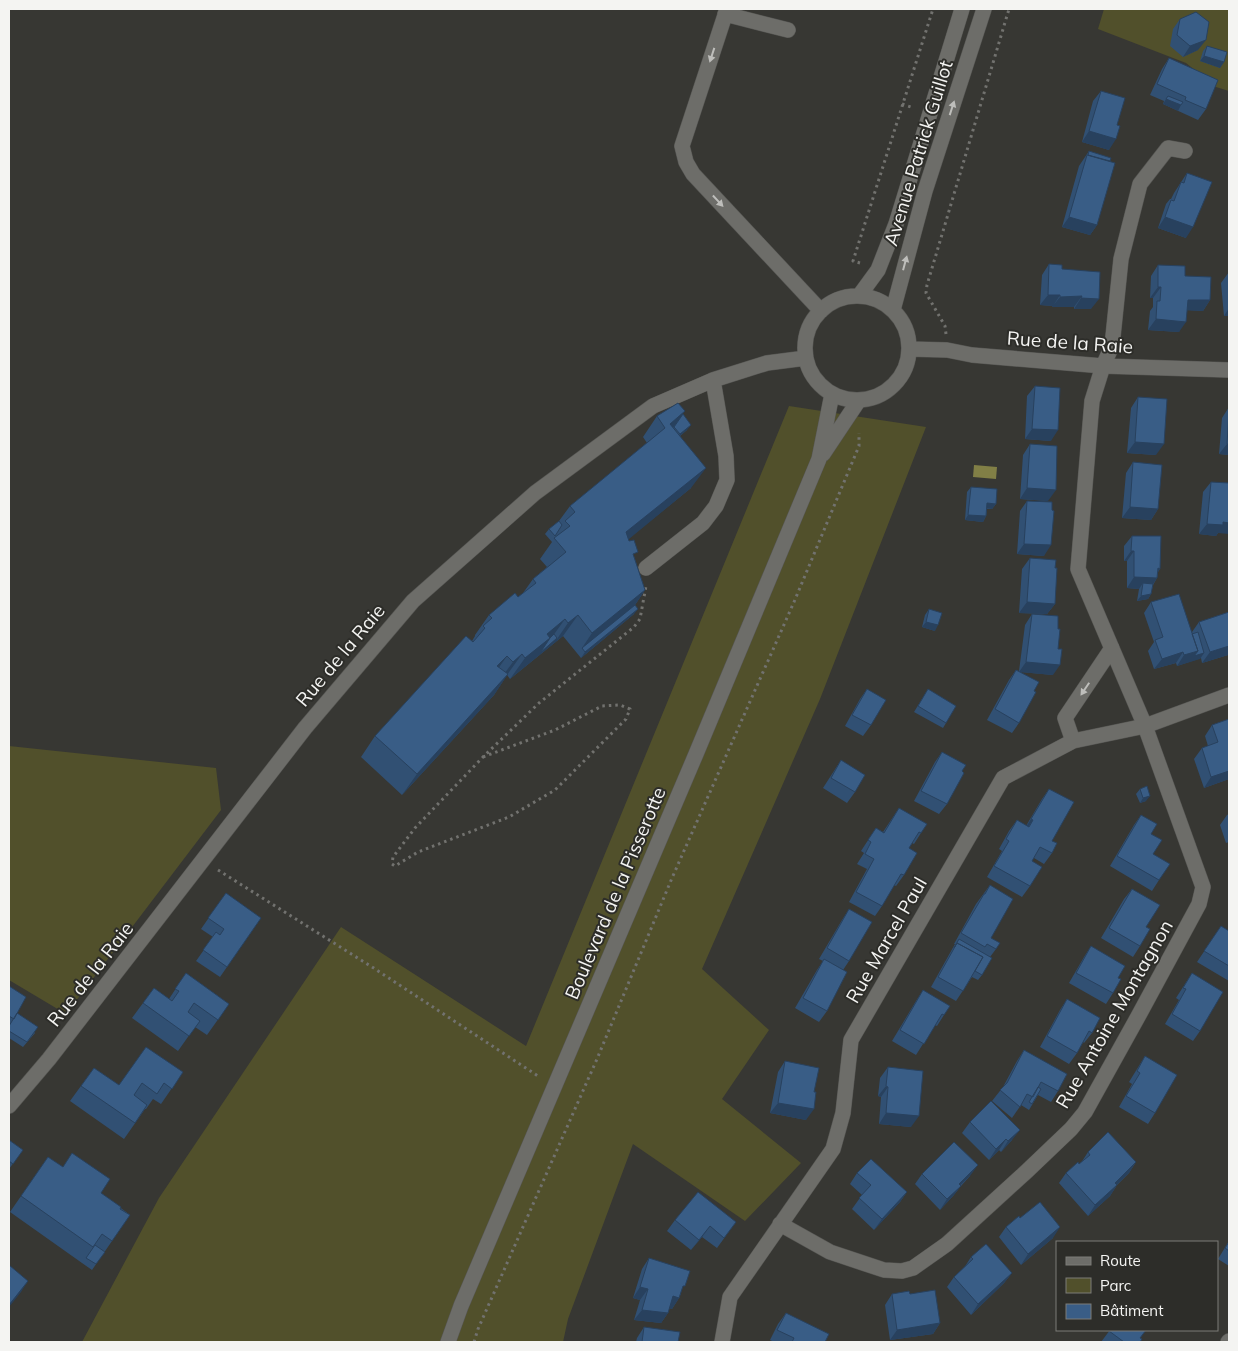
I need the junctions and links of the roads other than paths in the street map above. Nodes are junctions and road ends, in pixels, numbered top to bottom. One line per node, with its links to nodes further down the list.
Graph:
1 (962, 9): 6 (street, Avenue Patrick Guillot)
2 (984, 9): 7 (street, Avenue Patrick Guillot, one-way to 2)
3 (726, 11): 4 (street); 8 (street, one-way to 8)
4 (788, 30)
5 (1186, 151): 11 (street, Rue Antoine Montagnon)
6 (859, 296): 7 (street); 8 (street)
7 (893, 310): 9 (street)
8 (821, 311): 10 (street)
9 (909, 349): 11 (street, Rue de la Raie); 15 (street)
10 (806, 358): 13 (street, Rue de la Raie); 14 (street)
11 (1103, 366): 12 (street, Rue de la Raie); 18 (street, Rue Antoine Montagnon)
12 (1229, 370)
13 (713, 380): 17 (street); 22 (street, Rue de la Raie)
14 (832, 394): 15 (street); 16 (street, Boulevard de la Pisserotte)
15 (859, 400): 16 (street, Boulevard de la Pisserotte)
16 (819, 459): 24 (street, Boulevard de la Pisserotte)
17 (646, 568)
18 (1112, 648): 20 (street, Rue Antoine Montagnon); 21 (street, one-way to 21)
19 (1229, 695): 20 (street, Rue Marcel Paul)
20 (1145, 726): 21 (street, Rue Marcel Paul); 23 (street, Rue Antoine Montagnon)
21 (1072, 741): 23 (street, Rue Marcel Paul)
22 (9, 1106)
23 (780, 1224): 25 (street, Rue Marcel Paul)
24 (448, 1342)
25 (722, 1342)

